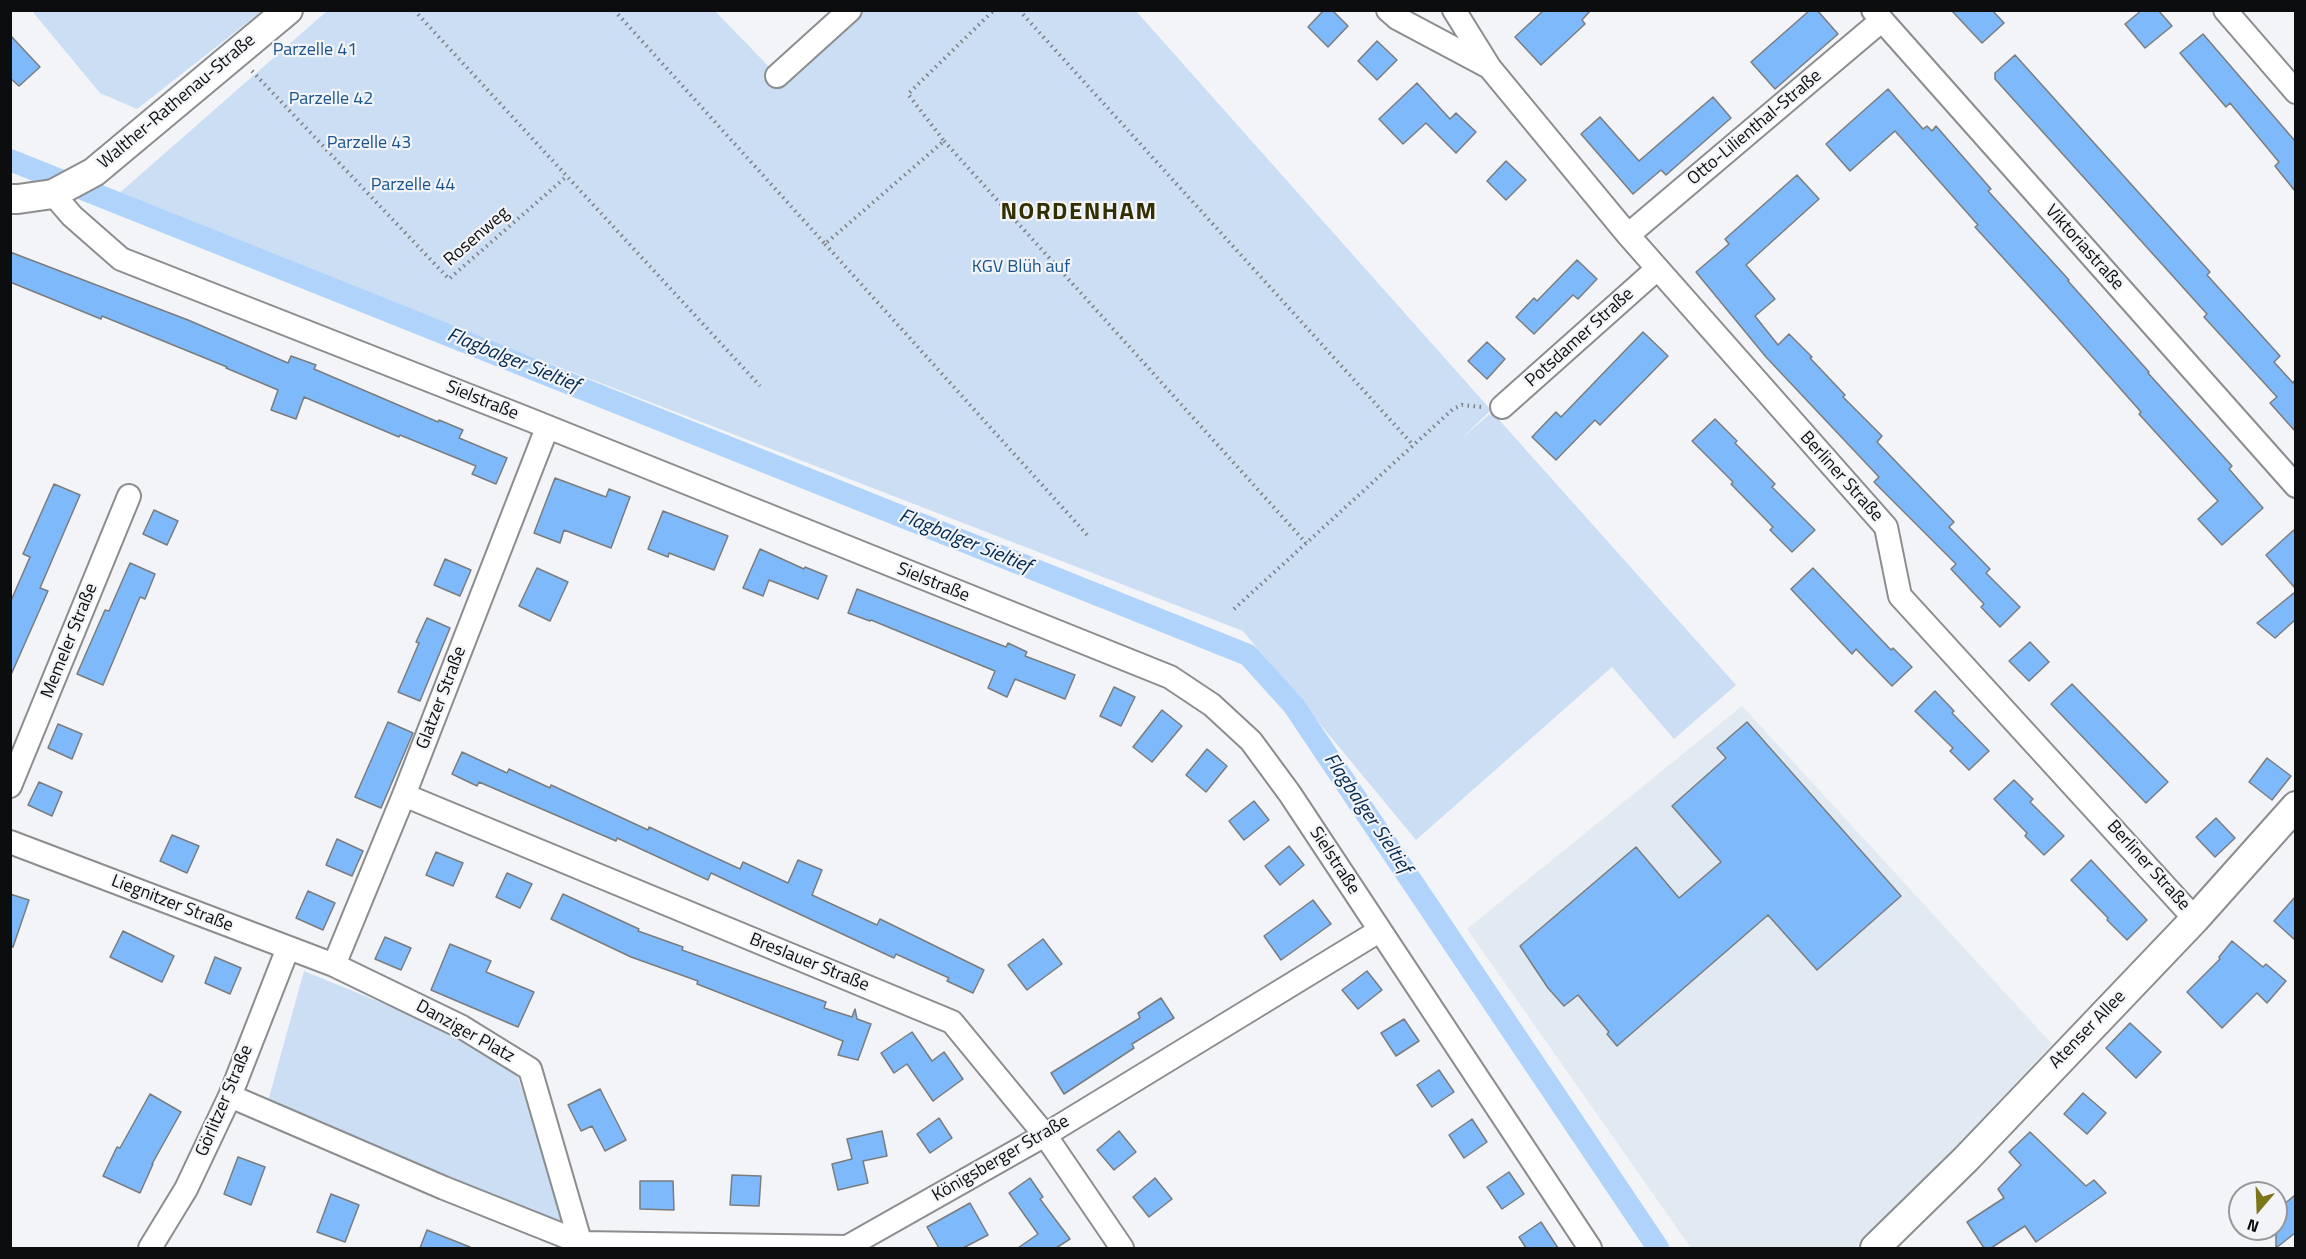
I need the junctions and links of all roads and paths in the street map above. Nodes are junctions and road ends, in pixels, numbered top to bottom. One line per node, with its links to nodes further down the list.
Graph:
1 (288, 10): 11 (street, Walther-Rathenau-Straße)
2 (414, 10): 16 (path)
3 (614, 10): 20 (path)
4 (850, 10): 13 (street)
5 (994, 10): 15 (path)
6 (1019, 10): 25 (path)
7 (1388, 10): 12 (street, Berliner Straße)
8 (1454, 10): 12 (street, Berliner Straße)
9 (2225, 10): 14 (street)
10 (1878, 15): 19 (street, Otto-Lilienthal-Straße); 26 (street, Viktoriastraße)
11 (235, 53): 16 (path, Rosenweg); 17 (street, Walther-Rathenau-Straße)
12 (1490, 68): 19 (street, Berliner Straße)
13 (777, 76)
14 (2295, 92)
15 (944, 141): 20 (path); 29 (path)
16 (567, 176): 22 (path)
17 (58, 191): 18 (street); 24 (street, Sielstraße)
18 (10, 199)
19 (1628, 235): 21 (street, Berliner Straße)
20 (825, 244): 28 (path)
21 (1657, 269): 23 (street, Potsdamer Straße); 35 (street, Berliner Straße)
22 (760, 386)
23 (1502, 407): 25 (path)
24 (547, 428): 32 (street, Glatzer Straße); 36 (street, Sielstraße)
25 (1413, 445): 29 (path)
26 (2295, 486)
27 (129, 496): 31 (street, Memeler Straße)
28 (1089, 537)
29 (1306, 543): 30 (path)
30 (1234, 609)
31 (10, 786)
32 (404, 795): 38 (street, Glatzer Straße); 40 (street, Breslauer Straße)
33 (2295, 806): 35 (street, Atenser Allee)
34 (10, 842): 37 (street, Liegnitzer Straße)
35 (2195, 919): 42 (street, Atenser Allee)
36 (1379, 931): 40 (street, Königsberger Straße); 45 (street, Sielstraße)
37 (288, 948): 38 (street, Liegnitzer Straße); 39 (street, Görlitzer Straße)
38 (334, 965): 41 (street, Danziger Platz)
39 (230, 1096): 41 (street); 43 (street, Görlitzer Straße)
40 (1045, 1135): 41 (street, Königsberger Straße); 44 (street, Breslauer Straße)
41 (582, 1246)
42 (1880, 1247)
43 (150, 1248)
44 (1122, 1248)
45 (1590, 1248)

